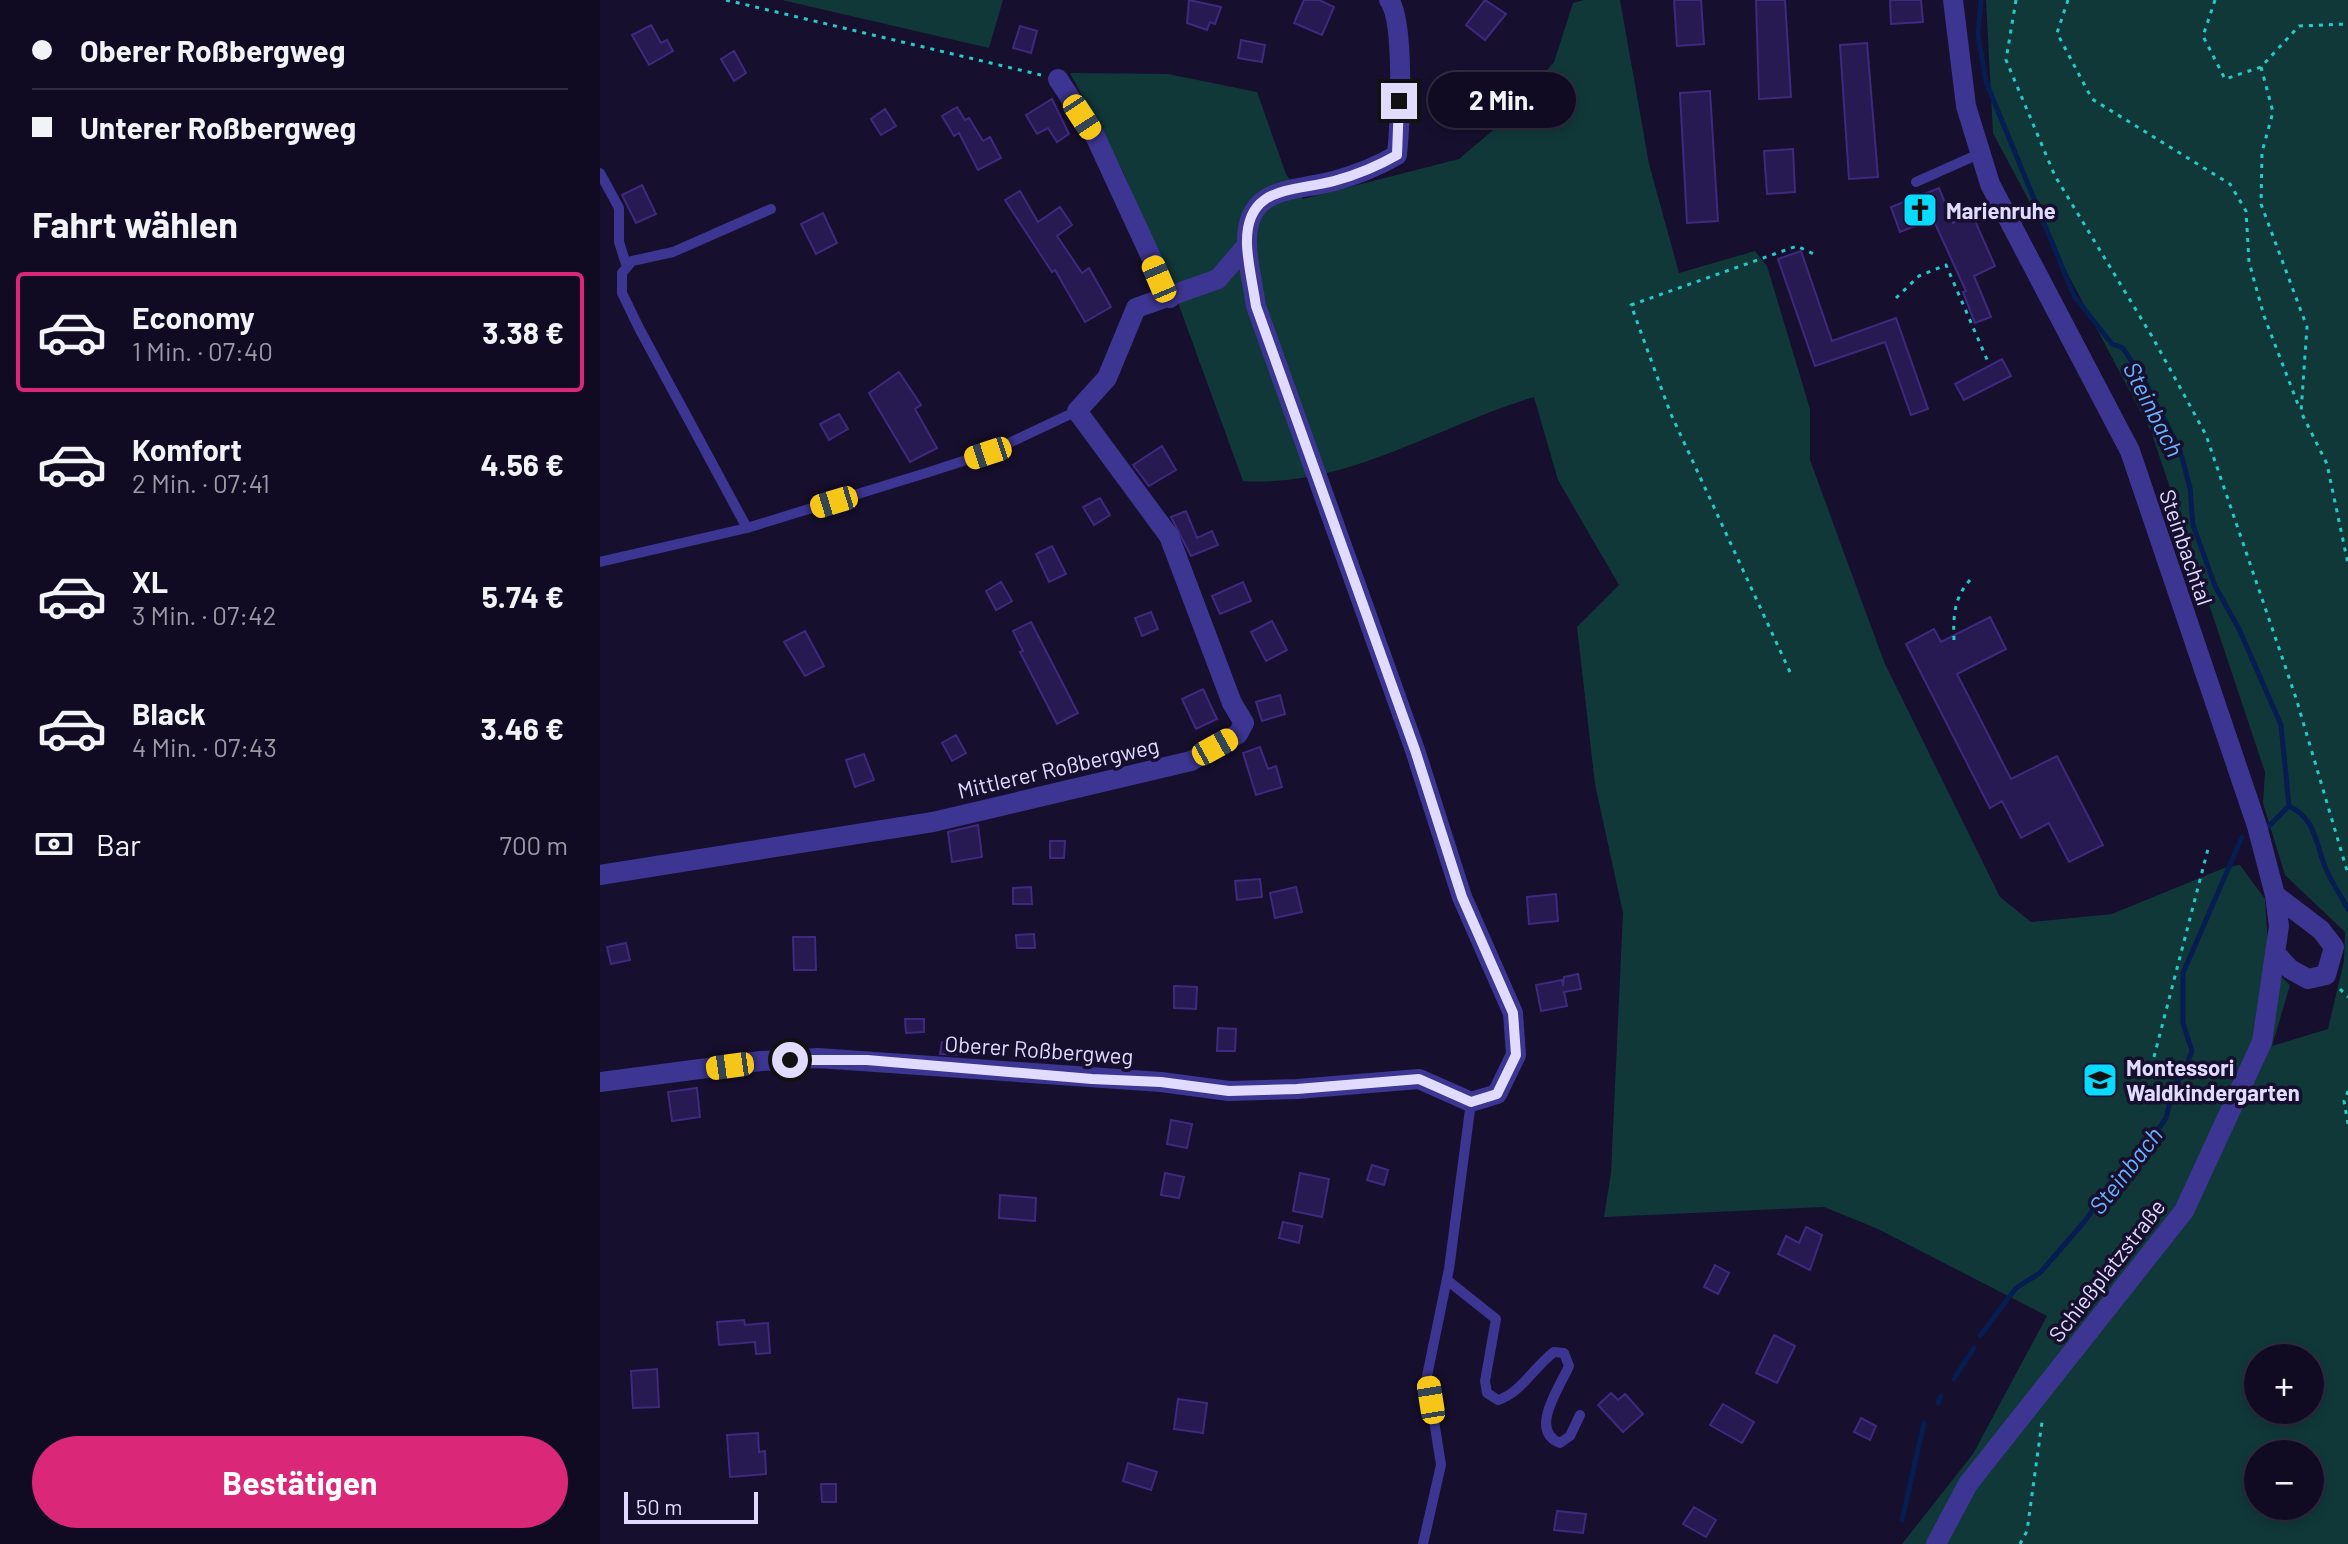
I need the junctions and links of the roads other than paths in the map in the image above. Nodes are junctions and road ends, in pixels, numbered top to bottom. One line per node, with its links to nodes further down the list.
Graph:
1 (1389, 0): 8 (street)
2 (1953, 0): 4 (street, Steinbachtal)
3 (1058, 79): 10 (street)
4 (1981, 153): 6 (lane); 15 (street, Steinbachtal)
5 (600, 173): 9 (lane)
6 (1916, 182)
7 (771, 209): 9 (lane)
8 (1247, 245): 10 (street); 18 (street)
9 (627, 267): 12 (lane)
10 (1170, 298): 11 (street)
11 (1077, 411): 12 (lane); 14 (street, Mittlerer Roßbergweg)
12 (747, 528): 13 (lane)
13 (600, 562)
14 (600, 875)
15 (2275, 895): 16 (street, Steinbachtal); 16 (street)
16 (2276, 954): 22 (street, Schießplatzstraße)
17 (600, 1082): 18 (street, Oberer Roßbergweg)
18 (1471, 1102): 19 (lane)
19 (1447, 1280): 20 (lane); 21 (lane)
20 (1580, 1415)
21 (1423, 1544)
22 (1936, 1544)

